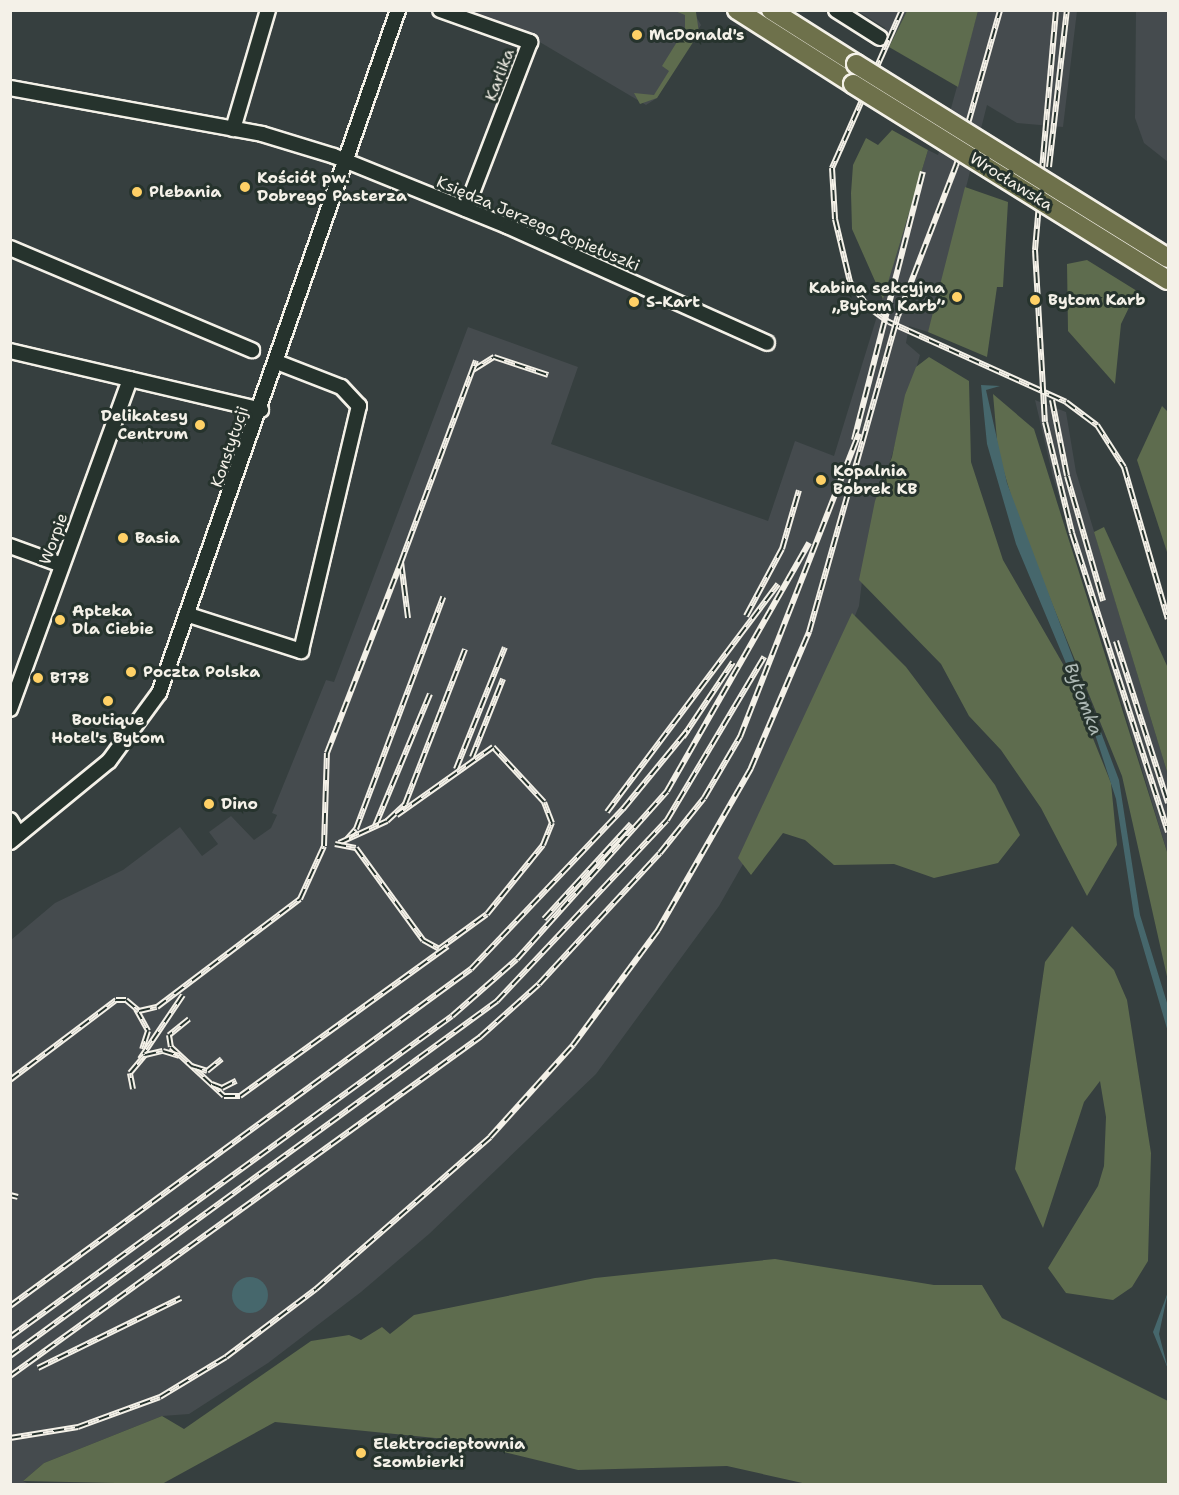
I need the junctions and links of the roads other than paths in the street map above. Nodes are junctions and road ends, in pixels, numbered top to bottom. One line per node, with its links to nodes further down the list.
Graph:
1 (268, 10): 9 (street)
2 (398, 10): 10 (street, Konstytucji)
3 (440, 10): 11 (street, Karlika)
4 (737, 10): 14 (main road, Wrocławska, bridge)
5 (771, 10): 13 (main road, Wrocławska, bridge)
6 (836, 10): 7 (street)
7 (880, 38)
8 (10, 88): 9 (street, Księdza Jerzego Popiełuszki)
9 (233, 129): 10 (street, Księdza Jerzego Popiełuszki)
10 (346, 160): 11 (street, Księdza Jerzego Popiełuszki); 18 (street, Konstytucji)
11 (466, 209): 15 (street, Księdza Jerzego Popiełuszki)
12 (10, 248): 16 (street)
13 (1168, 258)
14 (1168, 280)
15 (767, 343)
16 (252, 350)
17 (10, 351): 19 (street)
18 (277, 362): 20 (street, Konstytucji); 23 (street)
19 (130, 379): 20 (street); 22 (street, Worpie)
20 (261, 410): 23 (street, Konstytucji)
21 (10, 546): 22 (street)
22 (62, 565): 24 (street, Worpie)
23 (189, 615): 26 (street, Konstytucji)
24 (10, 709)
25 (10, 820): 26 (street)
26 (15, 839)

